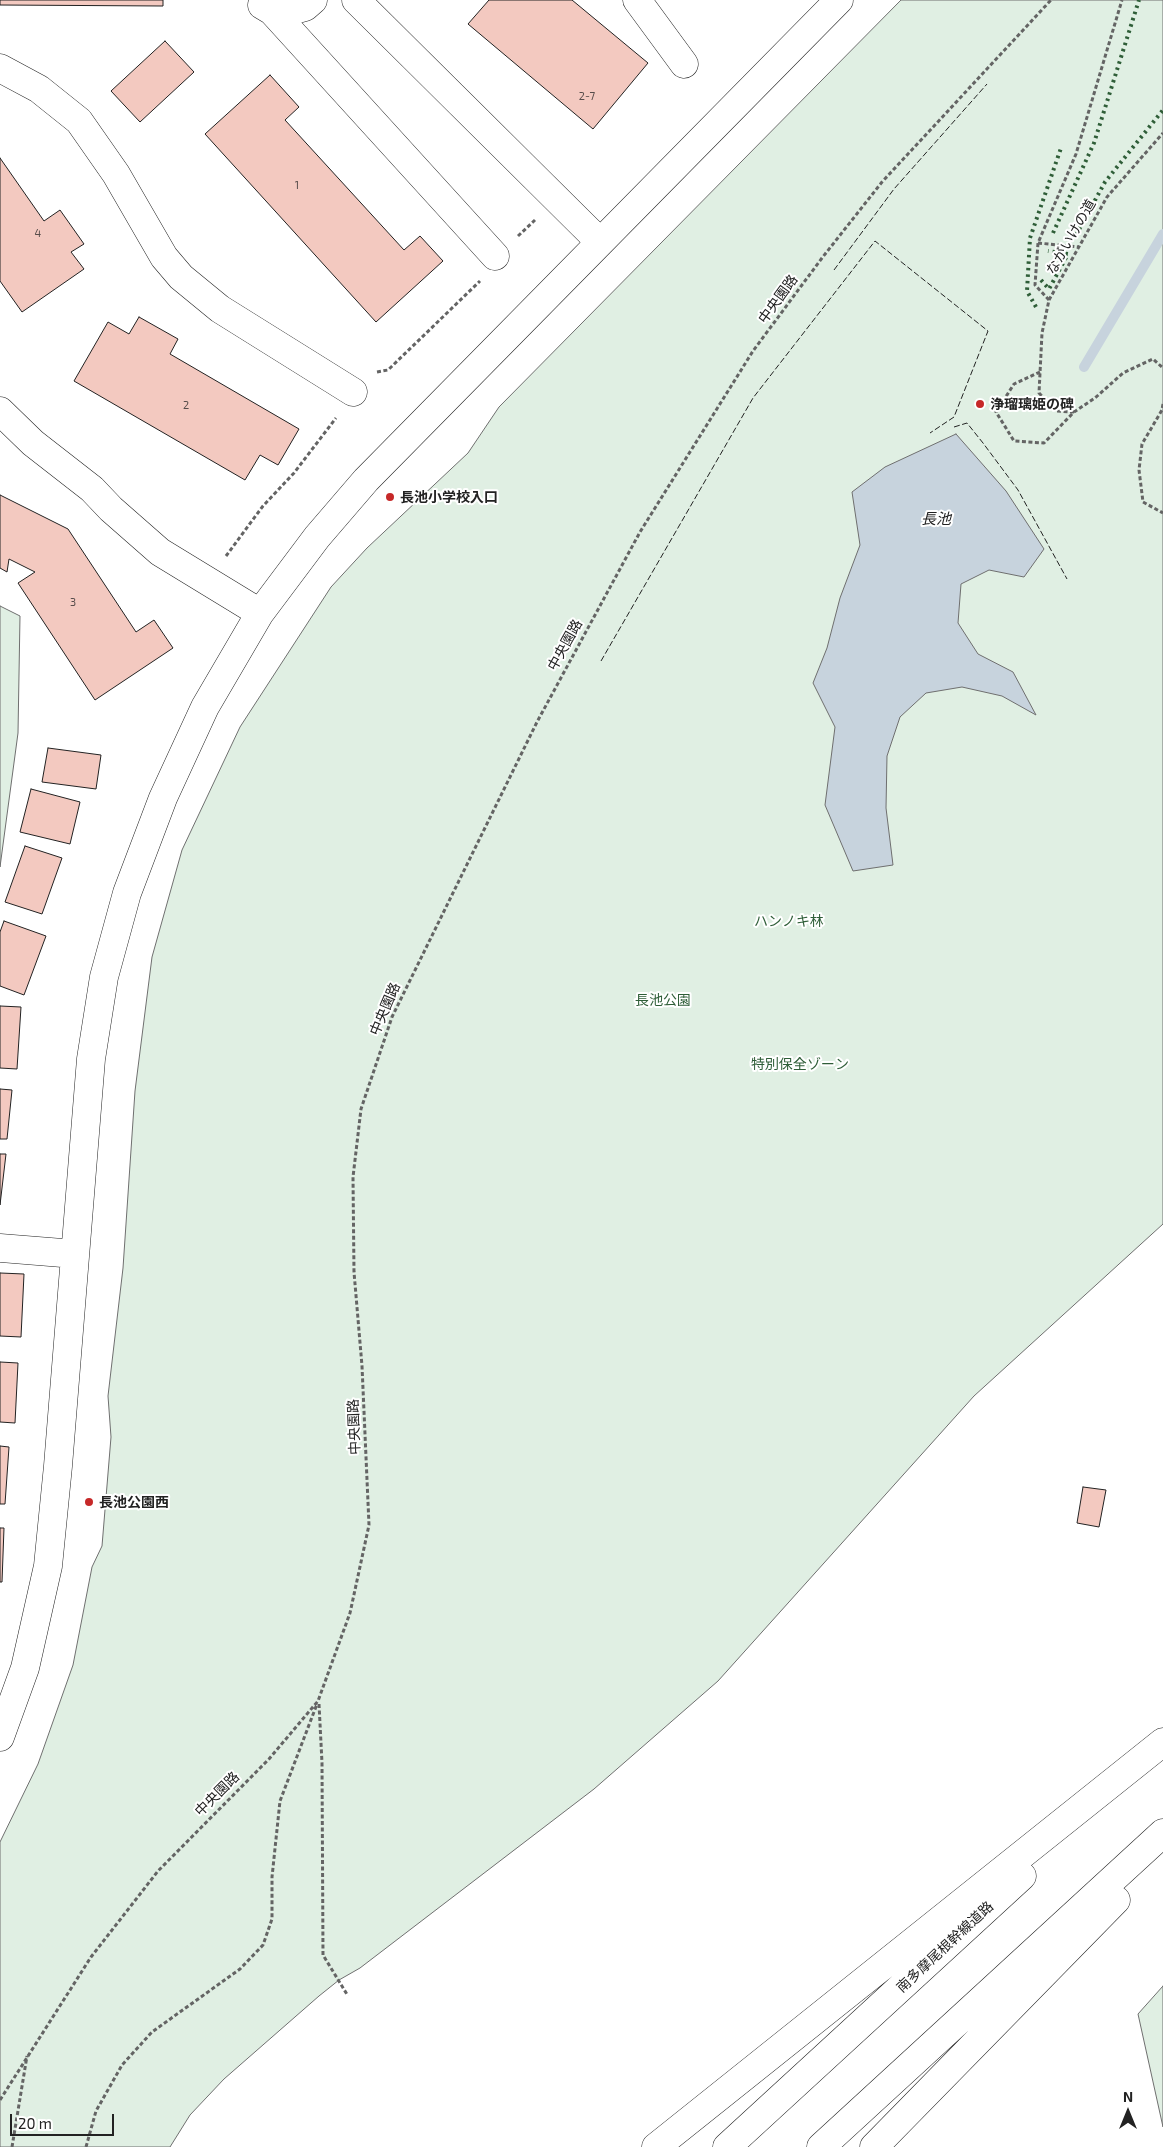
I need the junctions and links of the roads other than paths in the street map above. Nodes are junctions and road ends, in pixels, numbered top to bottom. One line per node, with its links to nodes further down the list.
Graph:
1 (313, 0): 5 (street)
2 (356, 0): 8 (street)
3 (637, 0): 6 (street)
4 (839, 0): 8 (street)
5 (265, 6): 9 (street)
6 (684, 64)
7 (0, 68): 10 (street)
8 (600, 242): 12 (street)
9 (495, 256)
10 (353, 392)
11 (4, 418): 12 (street)
12 (260, 613): 14 (street)
13 (0, 1248): 14 (street)
14 (75, 1254): 15 (street)
15 (0, 1737)
16 (1163, 1742): 20 (street)
17 (1163, 1746): 21 (street, 南多摩尾根幹線道路)
18 (1163, 1834): 22 (street)
19 (1163, 1852): 23 (street)
20 (656, 2147)
21 (727, 2147)
22 (821, 2147)
23 (874, 2147)

